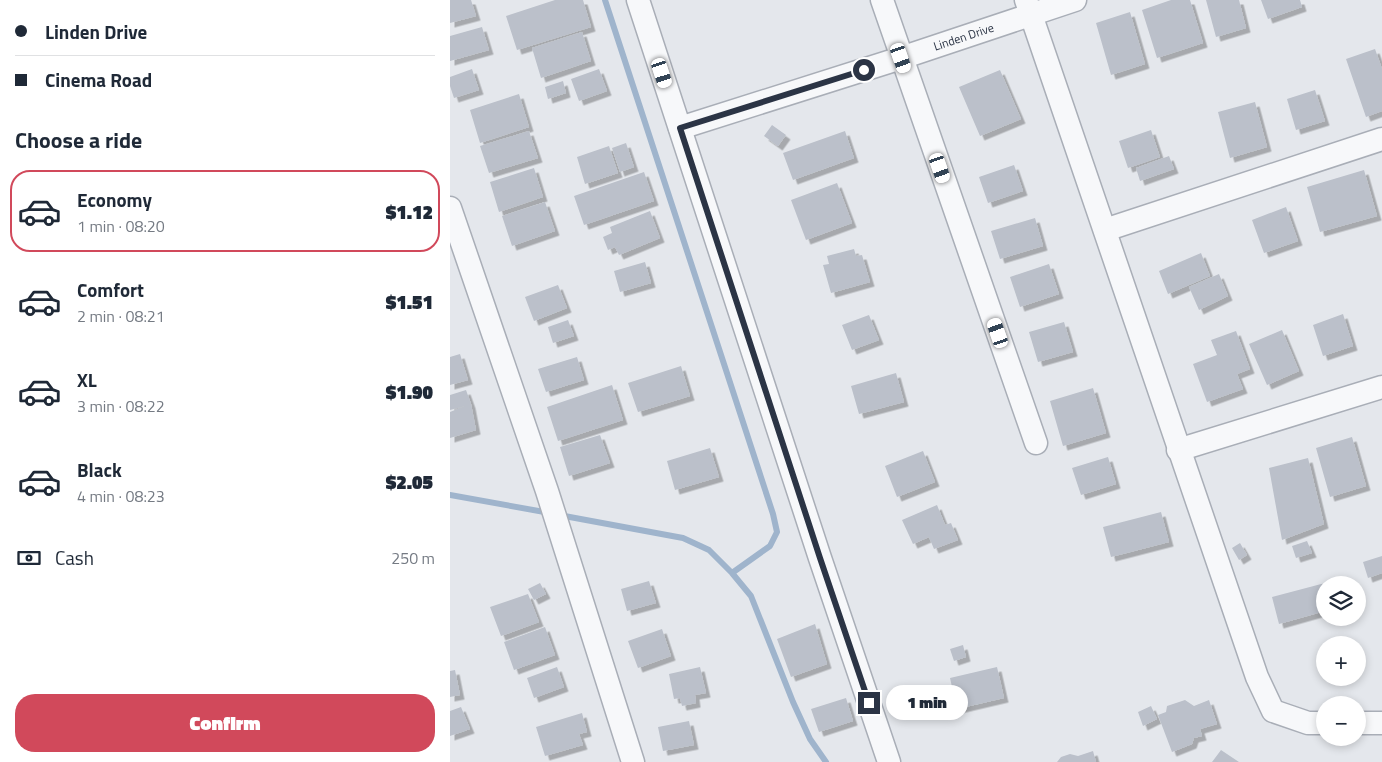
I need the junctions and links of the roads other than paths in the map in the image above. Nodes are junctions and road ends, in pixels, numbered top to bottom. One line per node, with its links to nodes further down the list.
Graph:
1 (638, 0): 6 (street)
2 (882, 0): 5 (street)
3 (1075, 0): 4 (street, Linden Drive)
4 (1029, 7): 5 (street, Linden Drive); 9 (street)
5 (901, 58): 6 (street, Linden Drive); 11 (street)
6 (680, 128): 17 (street)
7 (1382, 138): 9 (street)
8 (450, 208): 16 (street)
9 (1105, 230): 12 (street)
10 (1382, 386): 12 (street)
11 (1036, 443)
12 (1178, 450): 13 (street)
13 (1316, 723)
14 (1366, 723): 15 (street)
15 (1382, 724)
16 (633, 762)
17 (889, 762)

